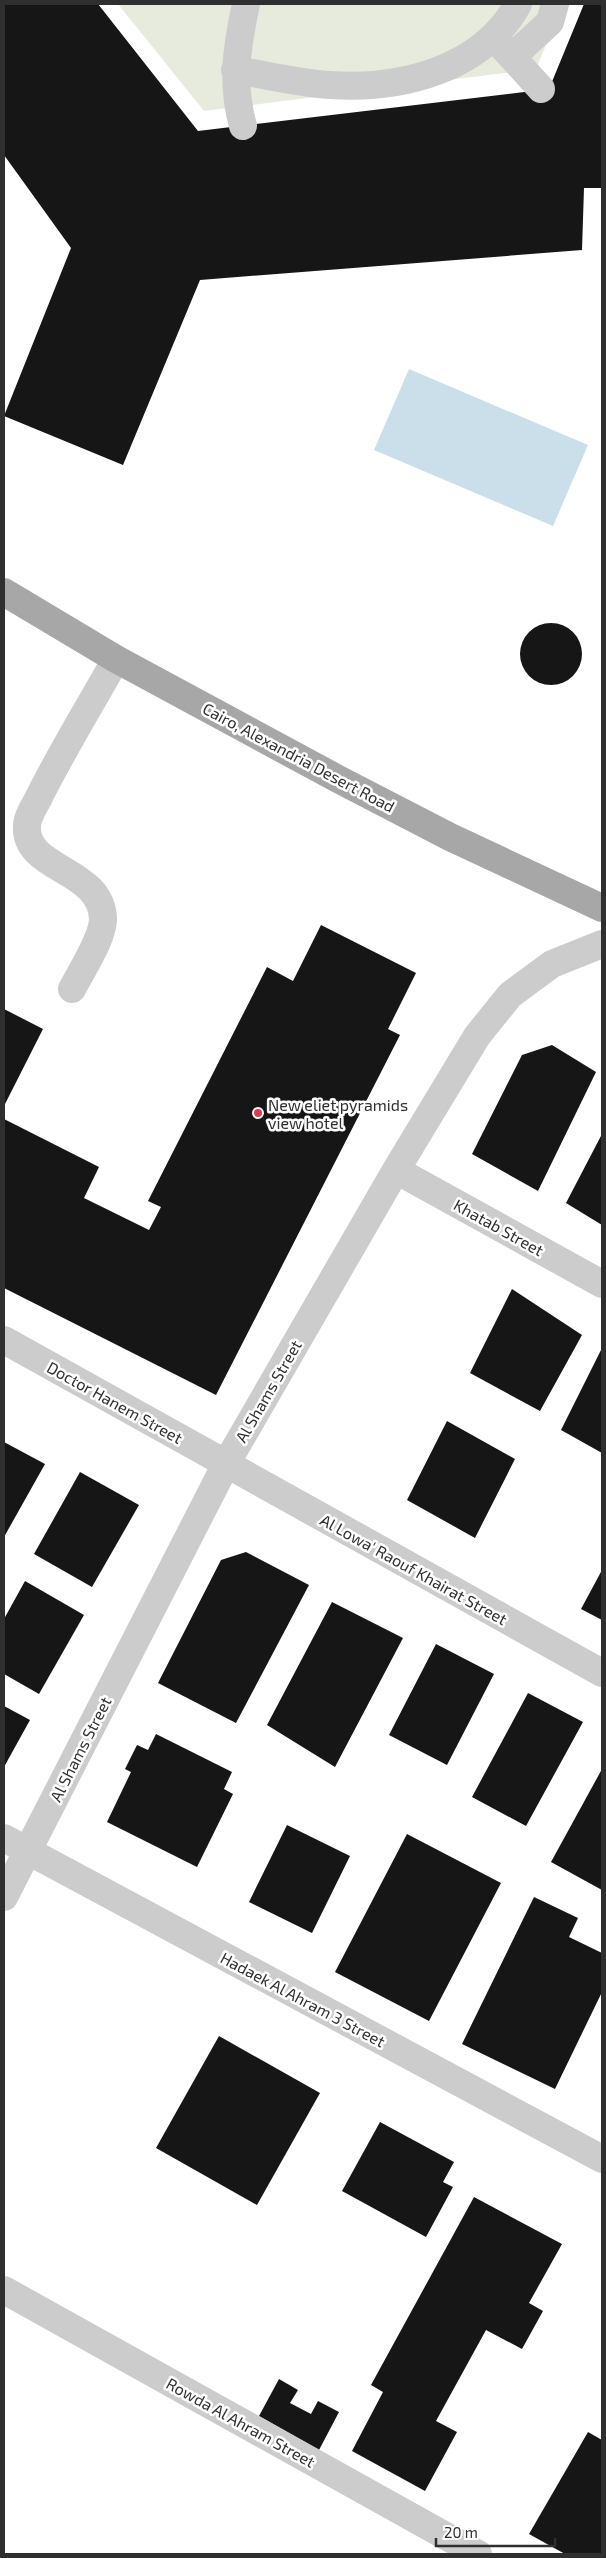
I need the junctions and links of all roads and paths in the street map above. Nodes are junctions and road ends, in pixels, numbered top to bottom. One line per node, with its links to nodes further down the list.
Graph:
1 (246, 4): 5 (street)
2 (518, 4): 4 (street)
3 (555, 4): 4 (street)
4 (503, 47): 5 (street); 6 (street)
5 (235, 70): 7 (street)
6 (541, 89)
7 (242, 126)
8 (4, 592): 9 (main road, Cairo, Alexandria Desert Road)
9 (116, 659): 10 (main road, Cairo, Alexandria Desert Road); 12 (street)
10 (602, 908)
11 (602, 944): 13 (street, Al Shams Street)
12 (72, 989)
13 (396, 1170): 14 (street, Khatab Street); 16 (street, Al Shams Street)
14 (602, 1284)
15 (4, 1340): 16 (street, Doctor Hanem Street)
16 (226, 1464): 17 (street, Al Lowa' Raouf Khairat Street); 19 (street, Al Shams Street)
17 (602, 1673)
18 (4, 1838): 19 (street, Hadaek Al Ahram 3 Street)
19 (27, 1851): 20 (street, Al Shams Street); 21 (street, Hadaek Al Ahram 3 Street)
20 (4, 1897)
21 (602, 2159)
22 (4, 2290): 23 (street, Rowda Al Ahram Street)
23 (478, 2554)

